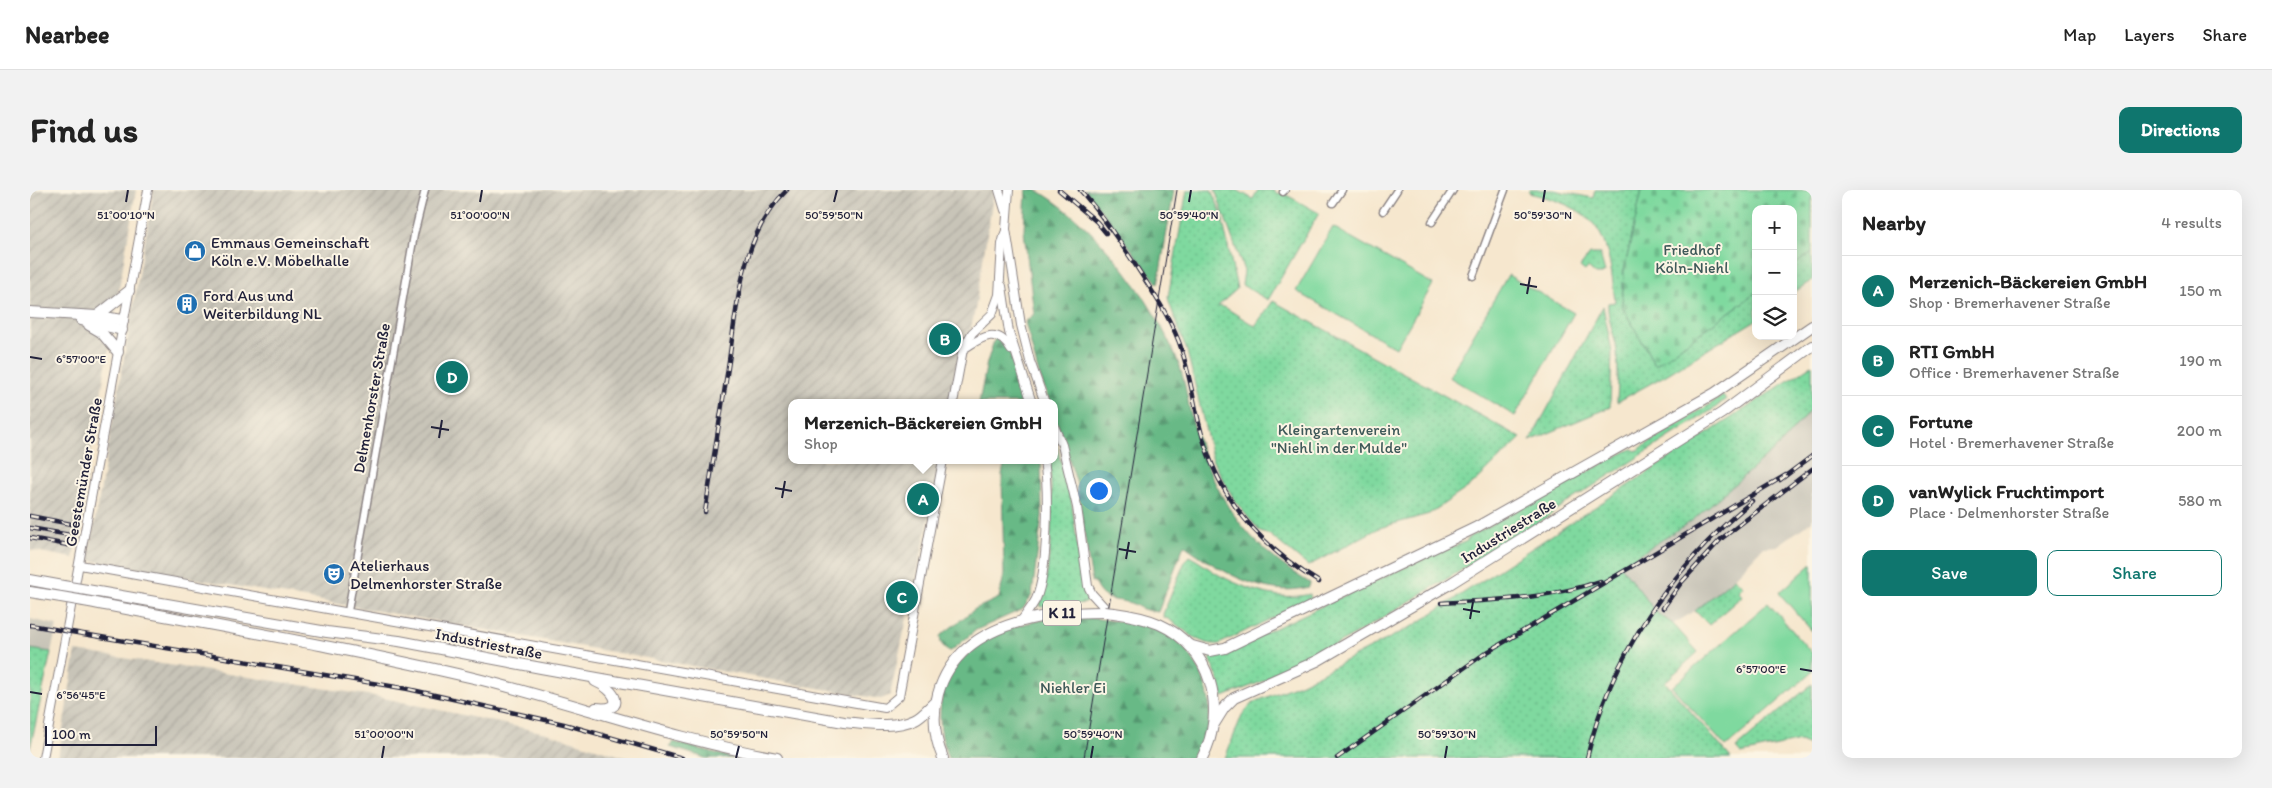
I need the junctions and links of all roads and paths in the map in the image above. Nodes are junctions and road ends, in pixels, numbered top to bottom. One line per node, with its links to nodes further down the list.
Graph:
1 (148, 190): 16 (street, Geestemünder Straße)
2 (425, 190): 39 (street, Delmenhorster Straße)
3 (999, 190): 11 (street)
4 (1009, 190): 11 (street)
5 (1342, 190): 9 (street)
6 (1397, 190): 10 (street)
7 (1453, 190): 12 (street)
8 (1505, 190): 14 (street)
9 (1333, 203)
10 (1383, 211)
11 (1007, 220): 13 (street)
12 (1432, 222)
13 (1006, 228): 15 (street); 23 (street)
14 (1473, 276)
15 (1001, 277): 18 (street); 19 (street)
16 (129, 290): 20 (highway); 22 (street, Geestemünder Straße)
17 (30, 312): 21 (highway)
18 (1006, 312): 19 (street); 23 (street); 28 (street)
19 (992, 314): 26 (street)
20 (97, 316): 21 (highway); 22 (highway)
21 (78, 318): 22 (highway); 27 (highway)
22 (123, 325): 27 (street, Geestemünder Straße)
23 (1021, 325): 31 (street)
24 (1812, 326): 41 (highway, Industriestraße)
25 (1812, 346): 45 (highway, Industriestraße)
26 (964, 349): 28 (street); 29 (street)
27 (118, 352): 35 (street, Geestemünder Straße)
28 (1017, 361): 30 (street)
29 (955, 399)
30 (1031, 399)
31 (1044, 399)
32 (1058, 437): 38 (street, K 11)
33 (942, 464): 39 (street, Industriestraße)
34 (1044, 464): 40 (street, K 11)
35 (80, 565): 39 (street, Industriestraße); 46 (street, Geestemünder Straße)
36 (30, 580): 42 (highway, Industriestraße, bridge)
37 (30, 592): 44 (highway, bridge)
38 (1108, 610): 40 (highway, K 11); 41 (highway, K 11)
39 (348, 611)
40 (1021, 621): 43 (highway, K 11)
41 (1189, 645): 45 (highway, K 11)
42 (580, 675): 43 (highway, Industriestraße); 44 (highway)
43 (936, 701): 48 (highway, K 11)
44 (569, 702): 47 (highway)
45 (1214, 724): 49 (highway, K 11)
46 (43, 758)
47 (777, 758)
48 (942, 758)
49 (1202, 758)

